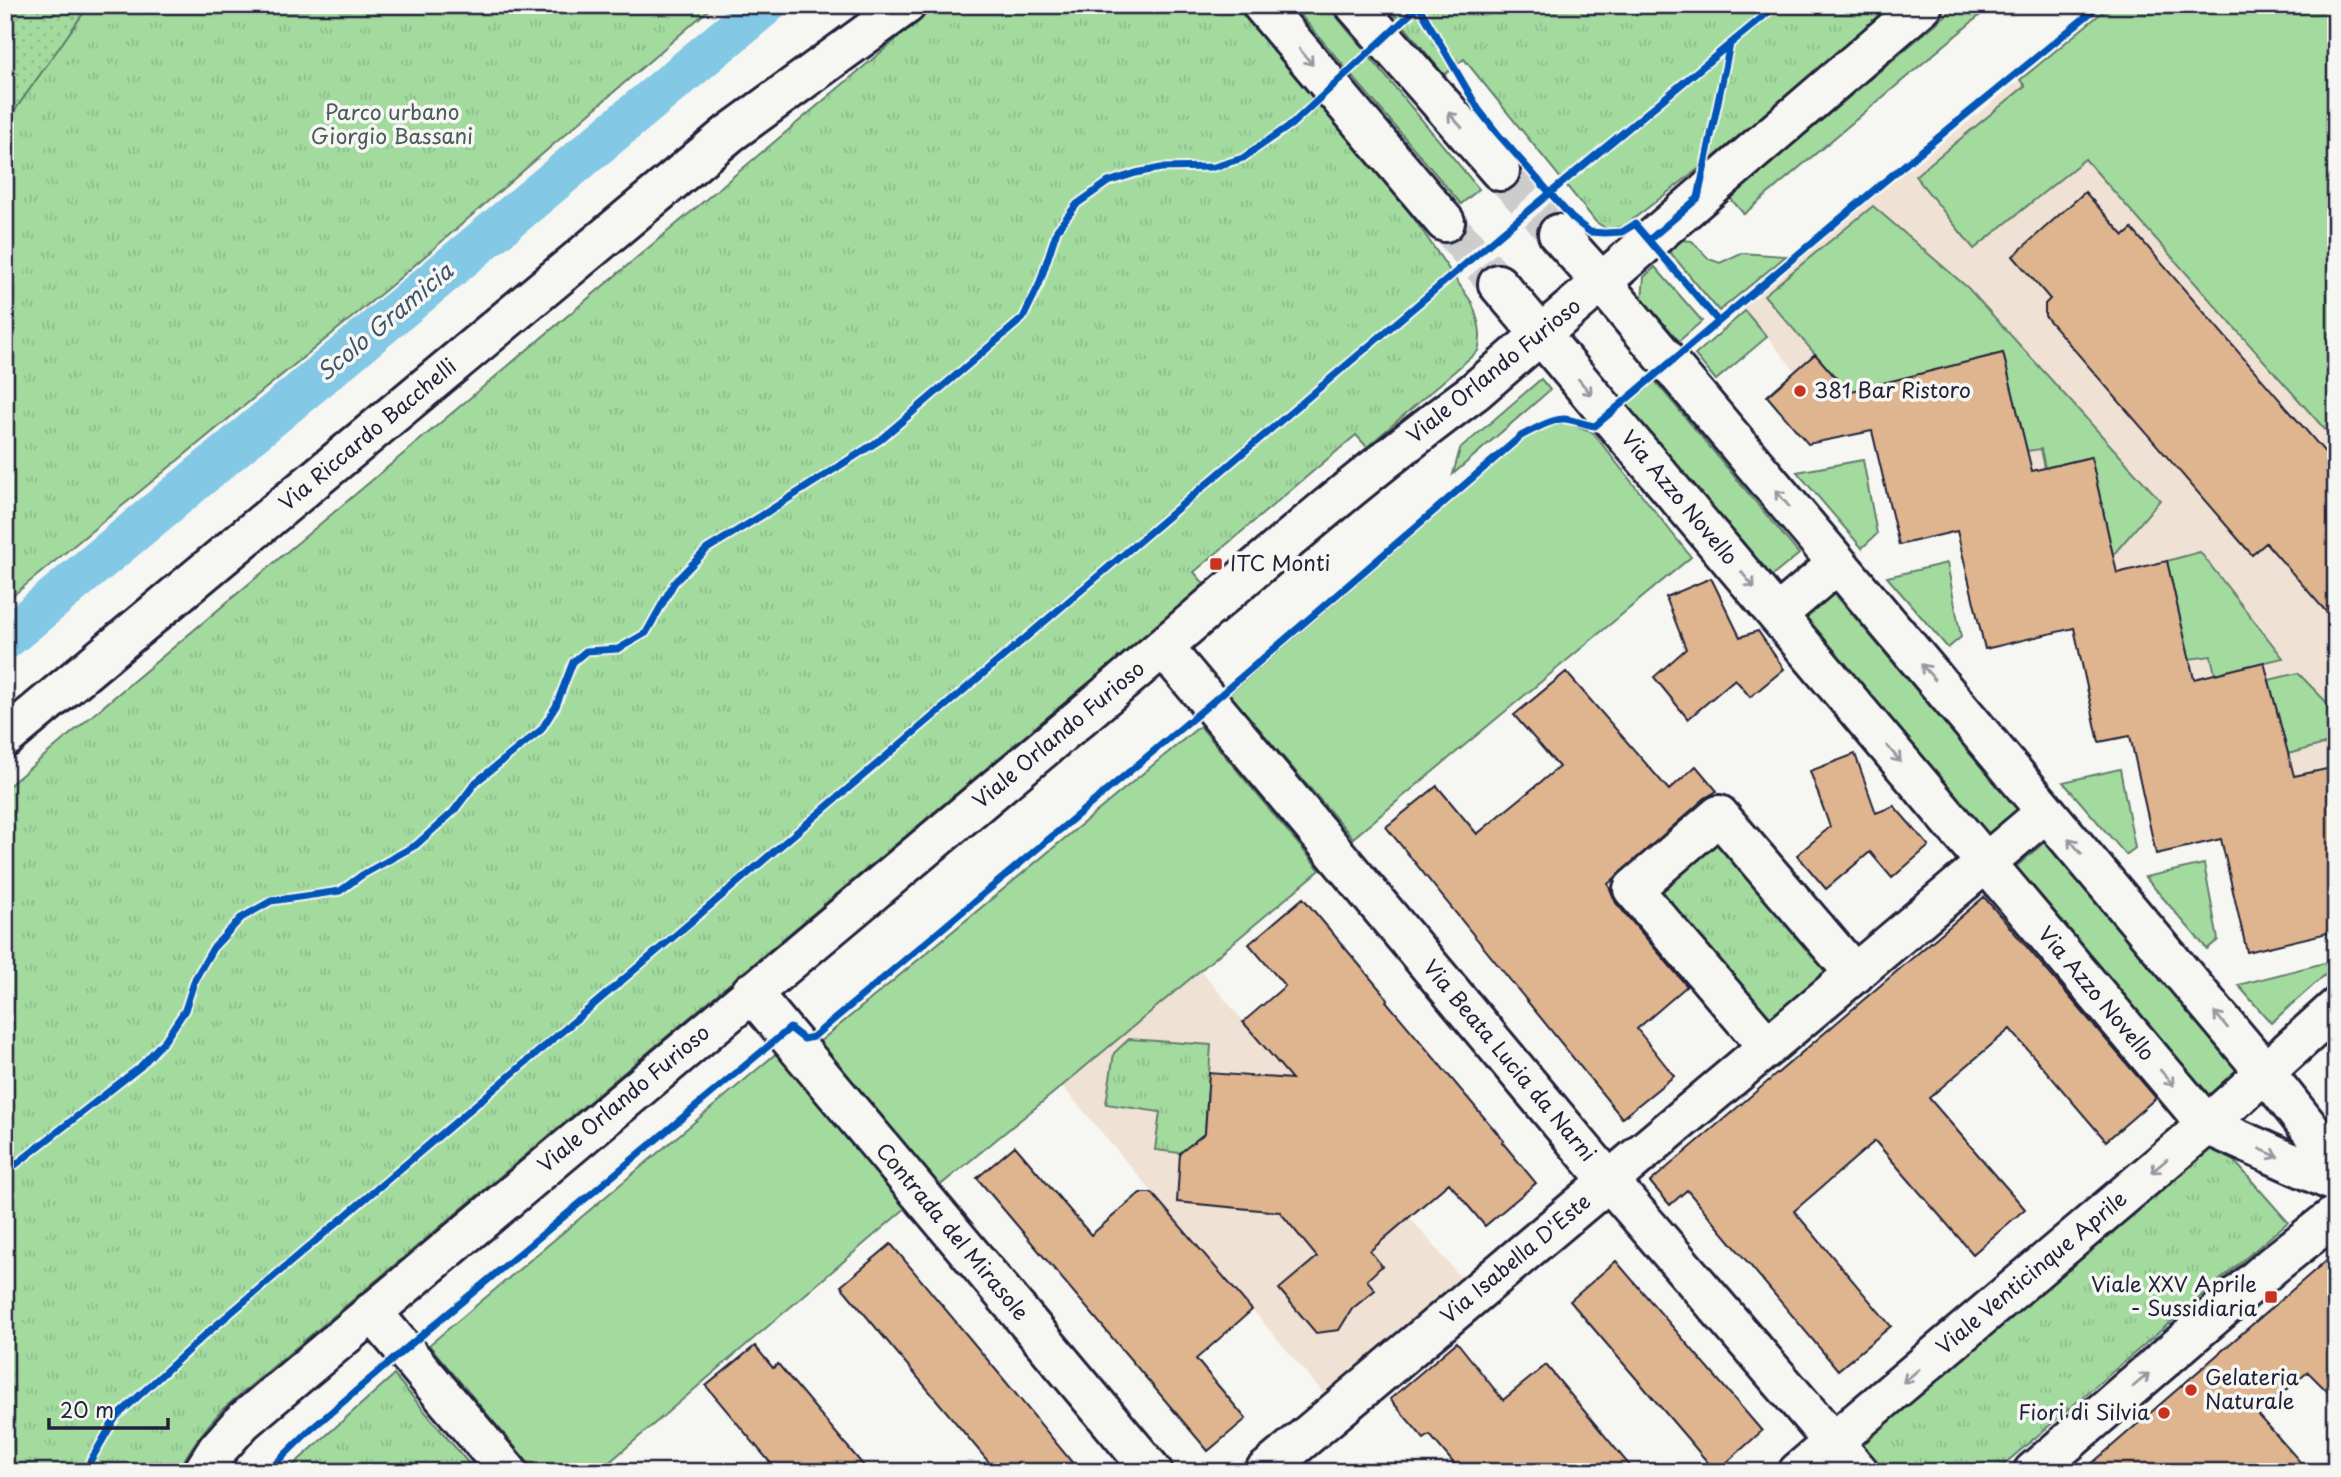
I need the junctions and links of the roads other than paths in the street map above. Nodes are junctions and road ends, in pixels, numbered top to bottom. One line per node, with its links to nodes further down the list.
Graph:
1 (860, 5): 6 (street, Via Riccardo Bacchelli)
2 (906, 5): 6 (street, Via Riccardo Bacchelli)
3 (1262, 5): 8 (street, one-way to 8)
4 (1354, 5): 7 (street, one-way to 4)
5 (1923, 5): 10 (street, Viale Orlando Furioso)
6 (730, 133): 16 (street, Via Riccardo Bacchelli)
7 (1500, 171)
8 (1445, 222)
9 (1558, 234): 10 (street)
10 (1602, 283): 12 (street, Viale Orlando Furioso); 13 (street, one-way to 10)
11 (1499, 284): 12 (street, Via Azzo Novello)
12 (1541, 335): 14 (street, Via Azzo Novello, one-way to 14); 15 (street, Viale Orlando Furioso)
13 (1837, 564): 14 (street); 17 (street, one-way to 13)
14 (1777, 615): 18 (street, Via Azzo Novello, one-way to 18)
15 (1164, 648): 20 (street, Viale Orlando Furioso); 26 (street, Via Beata Lucia da Narni)
16 (5, 738)
17 (2046, 813): 18 (street); 23 (street, one-way to 17)
18 (1986, 863): 19 (street, Via Isabella D'Este); 24 (street, Via Azzo Novello, one-way to 24)
19 (1855, 974): 22 (street, Via Isabella D'Este); 22 (street)
20 (751, 992): 29 (street, Viale Orlando Furioso); 33 (street, Contrada del Mirasole)
21 (2336, 1008): 23 (street, Viale Venticinque Aprile)
22 (1768, 1046): 26 (street, Via Isabella D'Este)
23 (2265, 1072): 24 (street, Viale Venticinque Aprile); 25 (street)
24 (2207, 1125): 27 (street, one-way to 27); 30 (street, Viale Venticinque Aprile, one-way to 30)
25 (2336, 1162)
26 (1609, 1181): 30 (street, Via Beata Lucia da Narni); 34 (street, Via Isabella D'Este)
27 (2336, 1183)
28 (2336, 1215): 37 (street, one-way to 28)
29 (372, 1312): 31 (street, Viale Orlando Furioso); 32 (street)
30 (1834, 1442): 35 (street, Viale Venticinque Aprile); 36 (street, Via Beata Lucia da Narni)
31 (202, 1472)
32 (508, 1472)
33 (1153, 1472)
34 (1264, 1472)
35 (1798, 1472)
36 (1858, 1472)
37 (2033, 1472)

